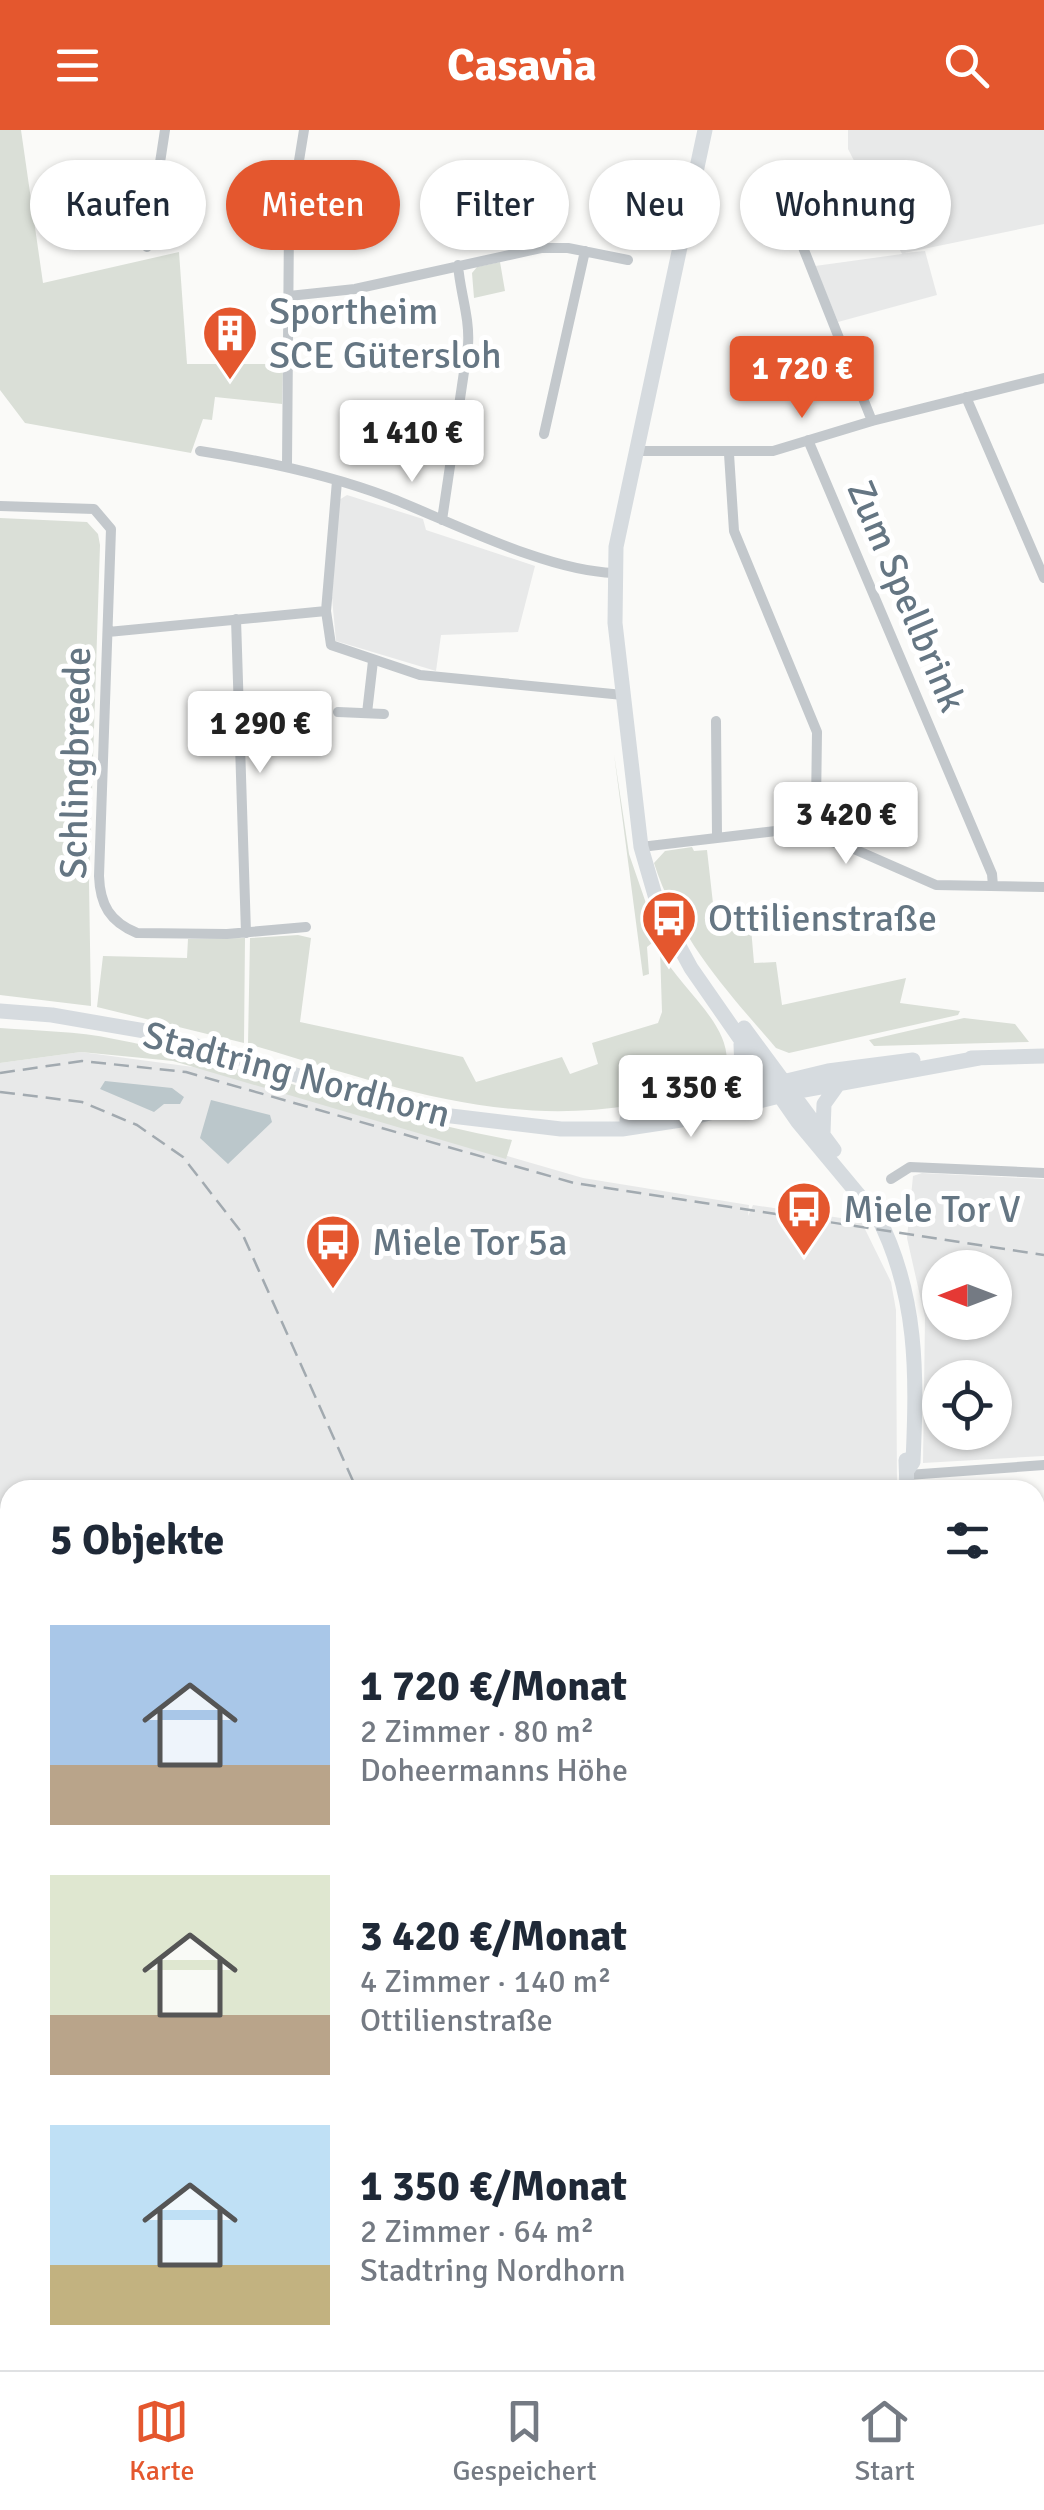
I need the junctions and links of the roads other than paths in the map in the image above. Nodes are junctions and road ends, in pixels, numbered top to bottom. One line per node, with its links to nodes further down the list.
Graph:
1 (165, 130): 4 (street)
2 (304, 130): 9 (street)
3 (705, 130): 15 (street)
4 (160, 160)
5 (804, 250): 12 (street)
6 (585, 251): 7 (street); 8 (street); 13 (street)
7 (628, 260)
8 (458, 264): 9 (street); 21 (street)
9 (288, 296): 18 (street)
10 (1044, 378): 11 (street)
11 (966, 397): 12 (street); 23 (street)
12 (872, 421): 14 (street)
13 (544, 434)
14 (808, 440): 17 (street); 36 (street, Zum Spellbrink)
15 (635, 450): 17 (street); 22 (street)
16 (200, 451): 18 (street)
17 (729, 454): 33 (street)
18 (287, 465): 19 (street)
19 (337, 481): 21 (street); 24 (street)
20 (0, 506): 26 (street, Schlingbreede)
21 (442, 520): 22 (street)
22 (614, 573): 28 (street)
23 (1044, 578)
24 (326, 611): 25 (street); 27 (street)
25 (236, 620): 26 (street); 39 (street)
26 (108, 632): 39 (street, Schlingbreede)
27 (373, 661): 28 (street); 30 (street)
28 (623, 695): 35 (street)
29 (338, 712): 30 (street)
30 (367, 713): 31 (street)
31 (384, 714)
32 (716, 721): 34 (street)
33 (808, 834): 34 (street); 36 (street)
34 (716, 836): 35 (street)
35 (641, 848): 40 (street)
36 (992, 886): 37 (street)
37 (1044, 887)
38 (306, 927): 39 (street, Schlingbreede)
39 (246, 933)
40 (691, 968): 42 (street); 46 (street)
41 (0, 1012): 48 (street, Stadtring Nordhorn)
42 (741, 1040): 46 (street); 47 (street)
43 (1044, 1056): 44 (street)
44 (979, 1058): 45 (street); 46 (street)
45 (838, 1083): 46 (street); 49 (street)
46 (782, 1089): 47 (street, Stadtring Nordhorn); 48 (street, Stadtring Nordhorn); 49 (street); 52 (street)
47 (728, 1095): 48 (street, Stadtring Nordhorn)
48 (595, 1129)
49 (830, 1145): 52 (street)
50 (1044, 1173): 51 (street)
51 (891, 1179)
52 (882, 1224): 54 (street)
53 (1044, 1465): 54 (street)
54 (908, 1478)

